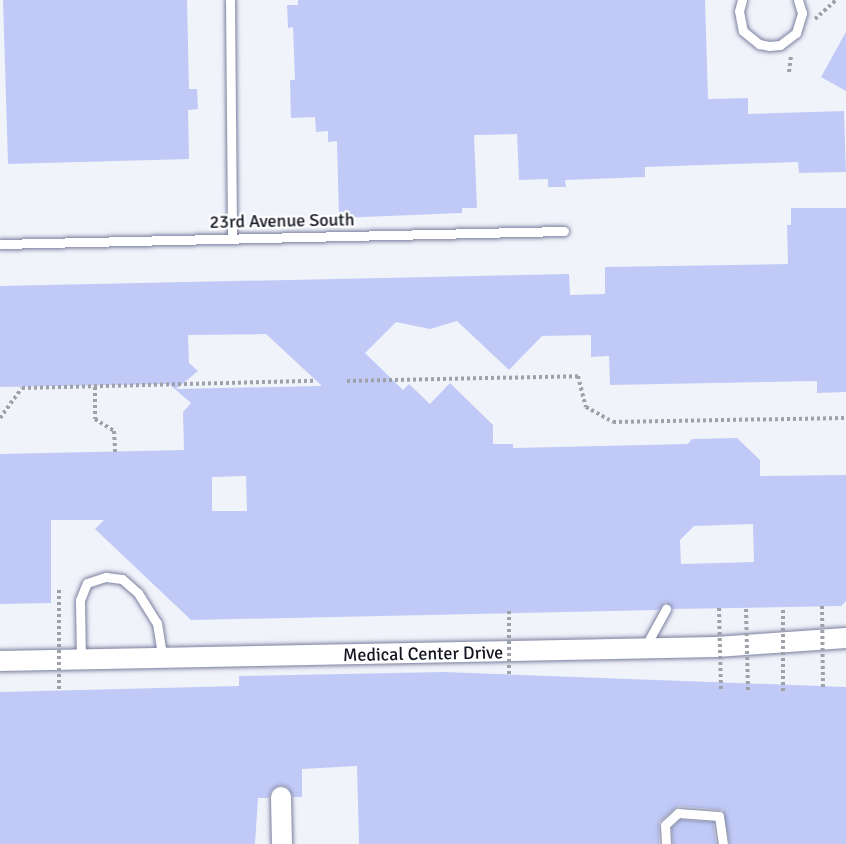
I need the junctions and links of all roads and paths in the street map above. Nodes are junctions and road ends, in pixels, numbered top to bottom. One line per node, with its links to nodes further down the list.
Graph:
1 (230, 0): 7 (lane)
2 (742, 0): 3 (lane)
3 (798, 0)
4 (836, 0): 5 (path)
5 (806, 23)
6 (564, 231): 7 (lane, 23rd Avenue South)
7 (232, 239): 8 (lane, 23rd Avenue South)
8 (0, 244)
9 (316, 381): 11 (path)
10 (347, 381): 13 (path)
11 (95, 387): 12 (path); 14 (path)
12 (0, 418)
13 (846, 418)
14 (115, 452)
15 (59, 590): 29 (path, bridge)
16 (822, 606): 28 (path, bridge)
17 (783, 607): 30 (path, bridge)
18 (719, 608): 31 (path, bridge)
19 (666, 609): 23 (lane)
20 (746, 609): 32 (path, bridge)
21 (509, 611): 27 (path, bridge)
22 (846, 638): 23 (street, Medical Center Drive)
23 (644, 649): 24 (street, Medical Center Drive)
24 (164, 659): 25 (street, Medical Center Drive); 25 (lane)
25 (81, 660): 26 (street, Medical Center Drive)
26 (0, 661)
27 (509, 674)
28 (823, 690)
29 (59, 691)
30 (783, 691)
31 (721, 692)
32 (748, 692)
33 (281, 797): 34 (street)
34 (282, 844)
35 (666, 844): 36 (lane)
36 (723, 844)

